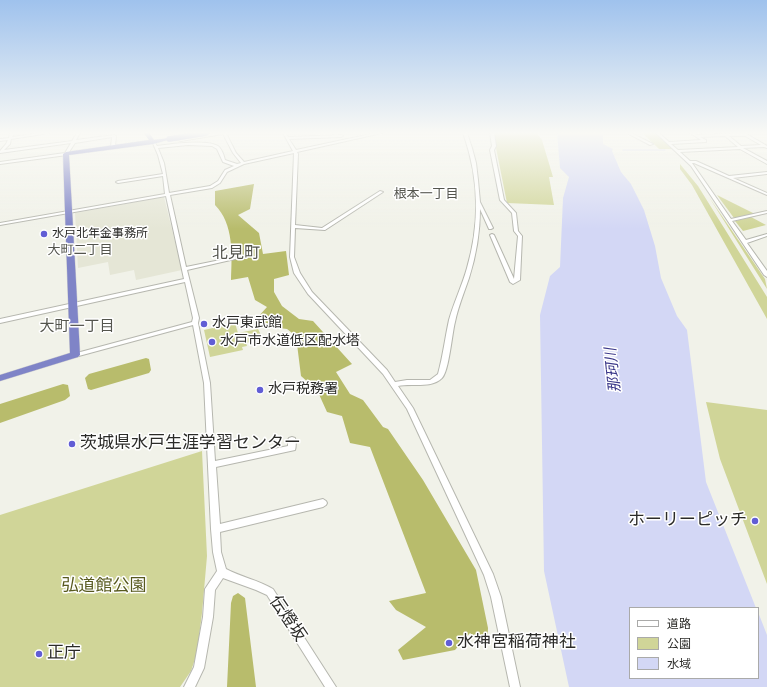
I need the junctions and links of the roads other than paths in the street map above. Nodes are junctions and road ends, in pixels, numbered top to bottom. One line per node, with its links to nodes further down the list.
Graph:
1 (67, 165): 17 (highway)
2 (162, 165): 10 (street)
3 (236, 165): 15 (street)
4 (296, 165): 21 (street)
5 (475, 165): 16 (street)
6 (495, 165): 23 (street)
7 (691, 165): 19 (street)
8 (702, 165): 11 (street)
9 (767, 173): 11 (street)
10 (163, 175): 12 (street); 15 (street)
11 (727, 177): 14 (street)
12 (118, 182)
13 (381, 192): 21 (street)
14 (767, 194)
15 (167, 195): 17 (street); 27 (street)
16 (477, 202): 22 (street); 35 (street)
17 (69, 212): 20 (street); 30 (highway)
18 (767, 212): 19 (street)
19 (730, 220): 25 (street)
20 (0, 224)
21 (293, 226): 35 (street)
22 (492, 228)
23 (492, 235)
24 (767, 235): 25 (street)
25 (745, 242): 28 (street)
26 (235, 258): 27 (street)
27 (184, 269): 29 (street)
28 (767, 275)
29 (187, 280): 30 (street); 32 (street)
30 (73, 305): 31 (street); 33 (highway)
31 (0, 321)
32 (195, 323): 33 (street); 37 (street)
33 (75, 355): 34 (highway)
34 (0, 378)
35 (395, 384): 43 (street)
36 (292, 440): 37 (street)
37 (212, 465): 39 (street)
38 (323, 503): 39 (street)
39 (215, 530): 40 (street)
40 (222, 572): 41 (street); 42 (street, 伝燈坂)
41 (189, 687)
42 (331, 687)
43 (515, 687)

